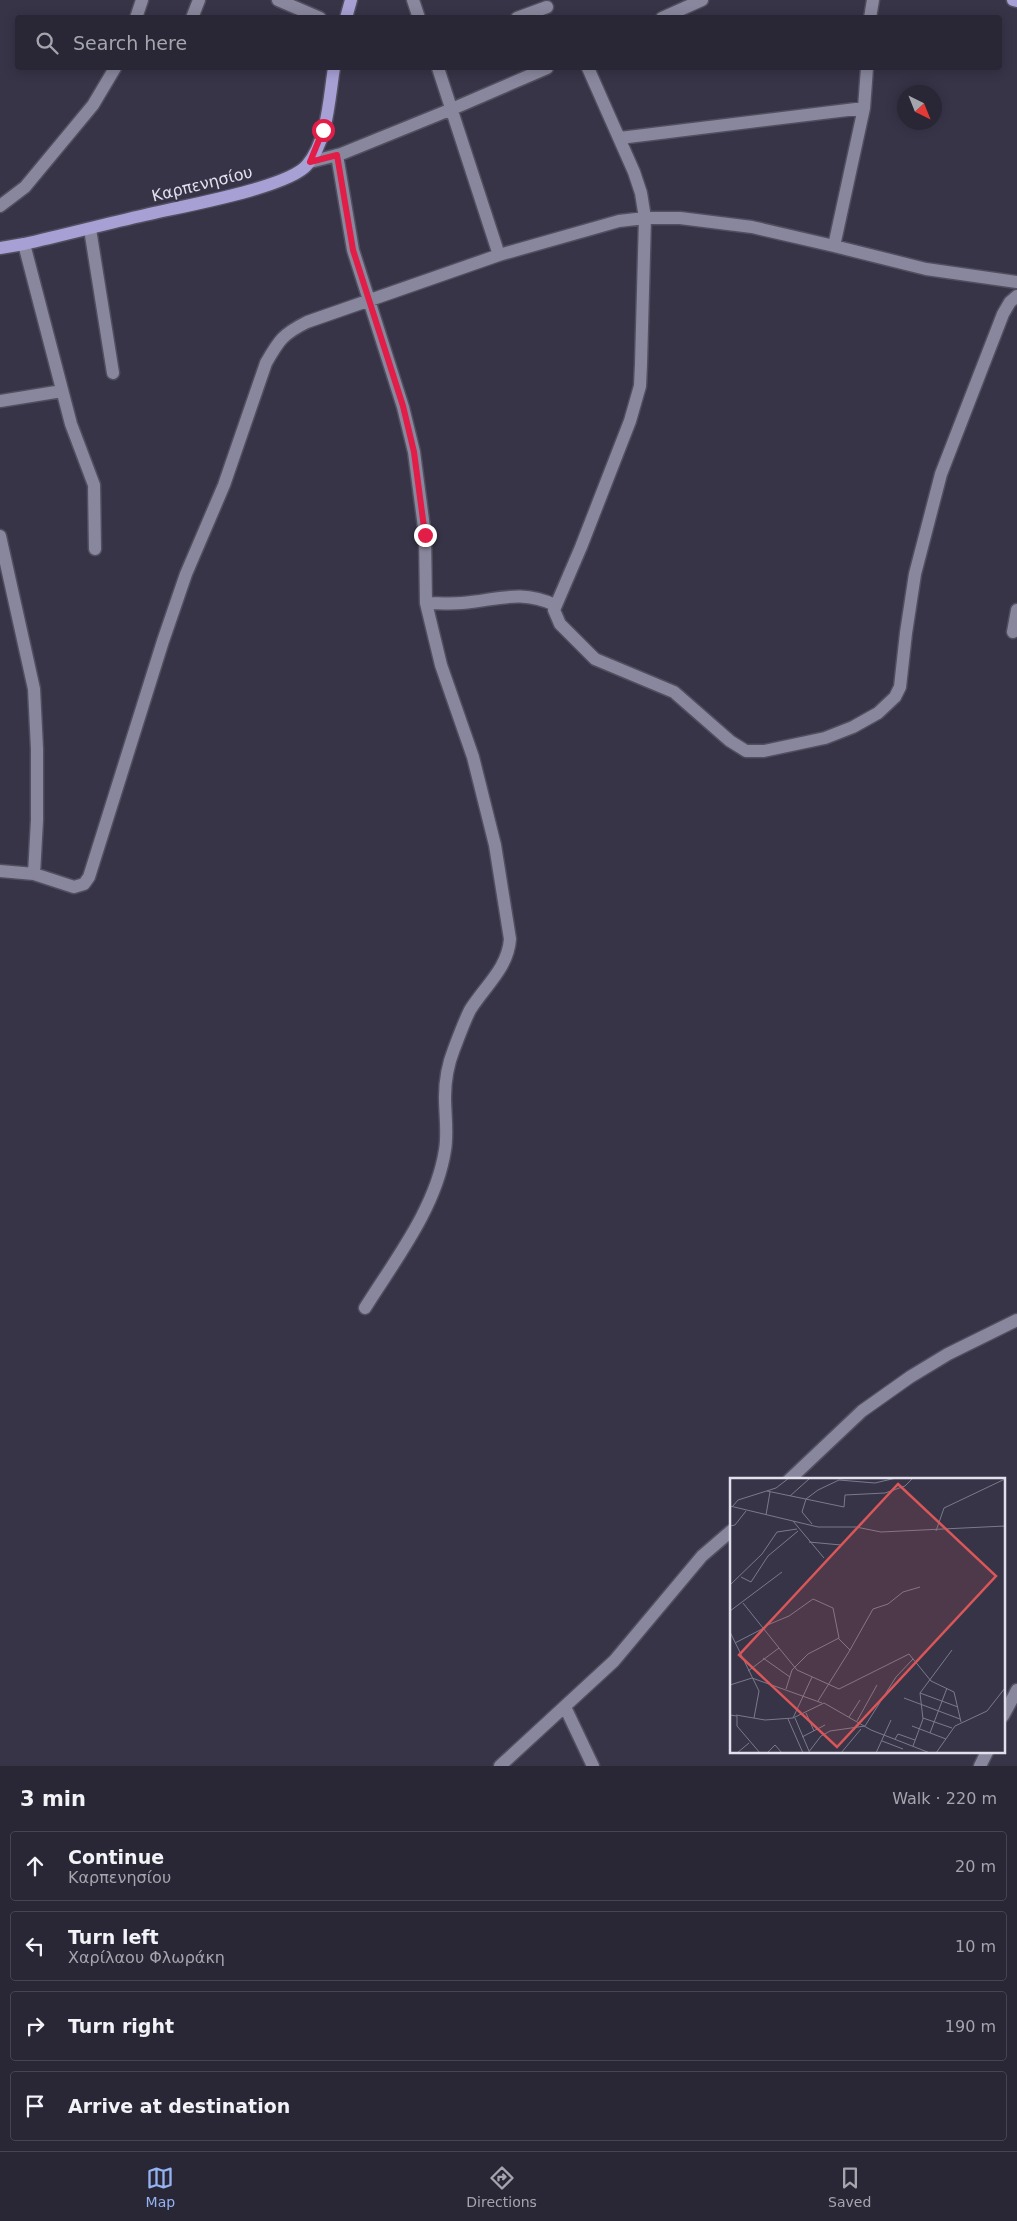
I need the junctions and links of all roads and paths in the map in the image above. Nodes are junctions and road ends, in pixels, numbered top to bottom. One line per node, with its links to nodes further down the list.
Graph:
1 (142, 0): 11 (street)
2 (199, 0): 12 (street)
3 (278, 0): 13 (street)
4 (352, 0): 14 (main road)
5 (413, 0): 15 (street)
6 (702, 0): 17 (street)
7 (873, 0): 18 (street)
8 (1013, 0): 9 (main road)
9 (1017, 2)
10 (547, 7): 16 (street)
11 (137, 15)
12 (193, 15)
13 (313, 15)
14 (347, 15)
15 (418, 15)
16 (525, 15)
17 (669, 15)
18 (870, 15)
19 (114, 70): 30 (street)
20 (334, 70): 29 (main road)
21 (439, 70): 26 (street)
22 (542, 70): 26 (street)
23 (589, 70): 27 (street)
24 (867, 70): 25 (street)
25 (864, 108): 27 (street); 34 (street)
26 (452, 109): 28 (street); 36 (street)
27 (620, 138): 31 (street)
28 (337, 155): 29 (street); 39 (street)
29 (310, 162): 32 (main road, Καρπενησίου)
30 (0, 206)
31 (645, 218): 34 (street); 36 (street); 46 (street)
32 (90, 229): 33 (main road, Καρπενησίου); 40 (street)
33 (24, 244): 35 (main road, Καρπενησίου); 41 (street)
34 (834, 246): 37 (street)
35 (0, 248)
36 (499, 255): 39 (street)
37 (1017, 282)
38 (1017, 296): 46 (street)
39 (369, 301): 45 (street); 50 (street)
40 (113, 373)
41 (62, 391): 42 (street); 44 (street)
42 (0, 401)
43 (0, 536): 50 (street)
44 (95, 549)
45 (426, 603): 46 (street); 51 (street)
46 (555, 605)
47 (1017, 610): 48 (street)
48 (1013, 632)
49 (0, 871): 50 (street)
50 (34, 874)
51 (365, 1308)
52 (1017, 1320): 53 (street)
53 (790, 1478)
54 (730, 1532): 56 (street)
55 (1017, 1690): 57 (street)
56 (565, 1707): 59 (street); 60 (street)
57 (1004, 1714)
58 (986, 1754): 61 (street)
59 (500, 1766)
60 (594, 1766)
61 (980, 1766)

